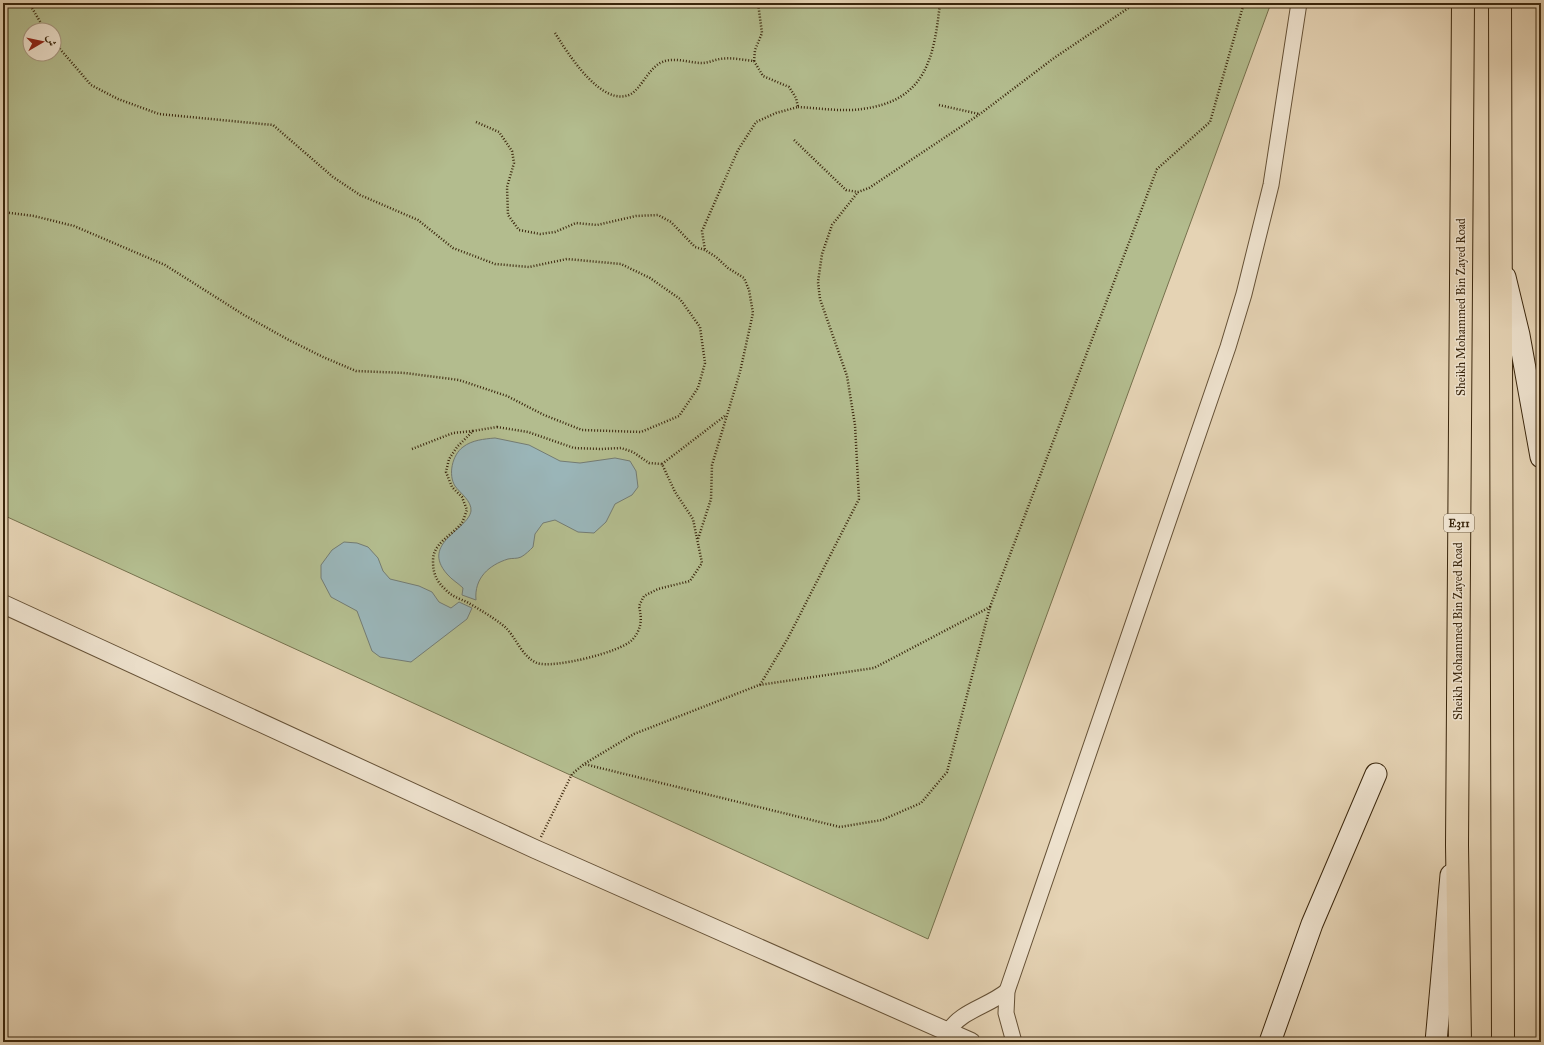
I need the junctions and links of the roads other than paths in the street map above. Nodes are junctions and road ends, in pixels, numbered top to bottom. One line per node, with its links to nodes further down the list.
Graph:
1 (1300, 3): 9 (street)
2 (1463, 3): 8 (highway, Sheikh Mohammed Bin Zayed Road / E311)
3 (1500, 3): 4 (highway)
4 (1501, 264): 5 (main road); 16 (highway)
5 (1541, 457)
6 (3, 604): 10 (street)
7 (1376, 774): 13 (main road)
8 (1457, 845): 14 (main road); 15 (highway, Sheikh Mohammed Bin Zayed Road / E311)
9 (1007, 991): 10 (street); 12 (street)
10 (948, 1032): 11 (street)
11 (971, 1042)
12 (1014, 1042)
13 (1270, 1042)
14 (1436, 1042)
15 (1460, 1042)
16 (1503, 1042)

